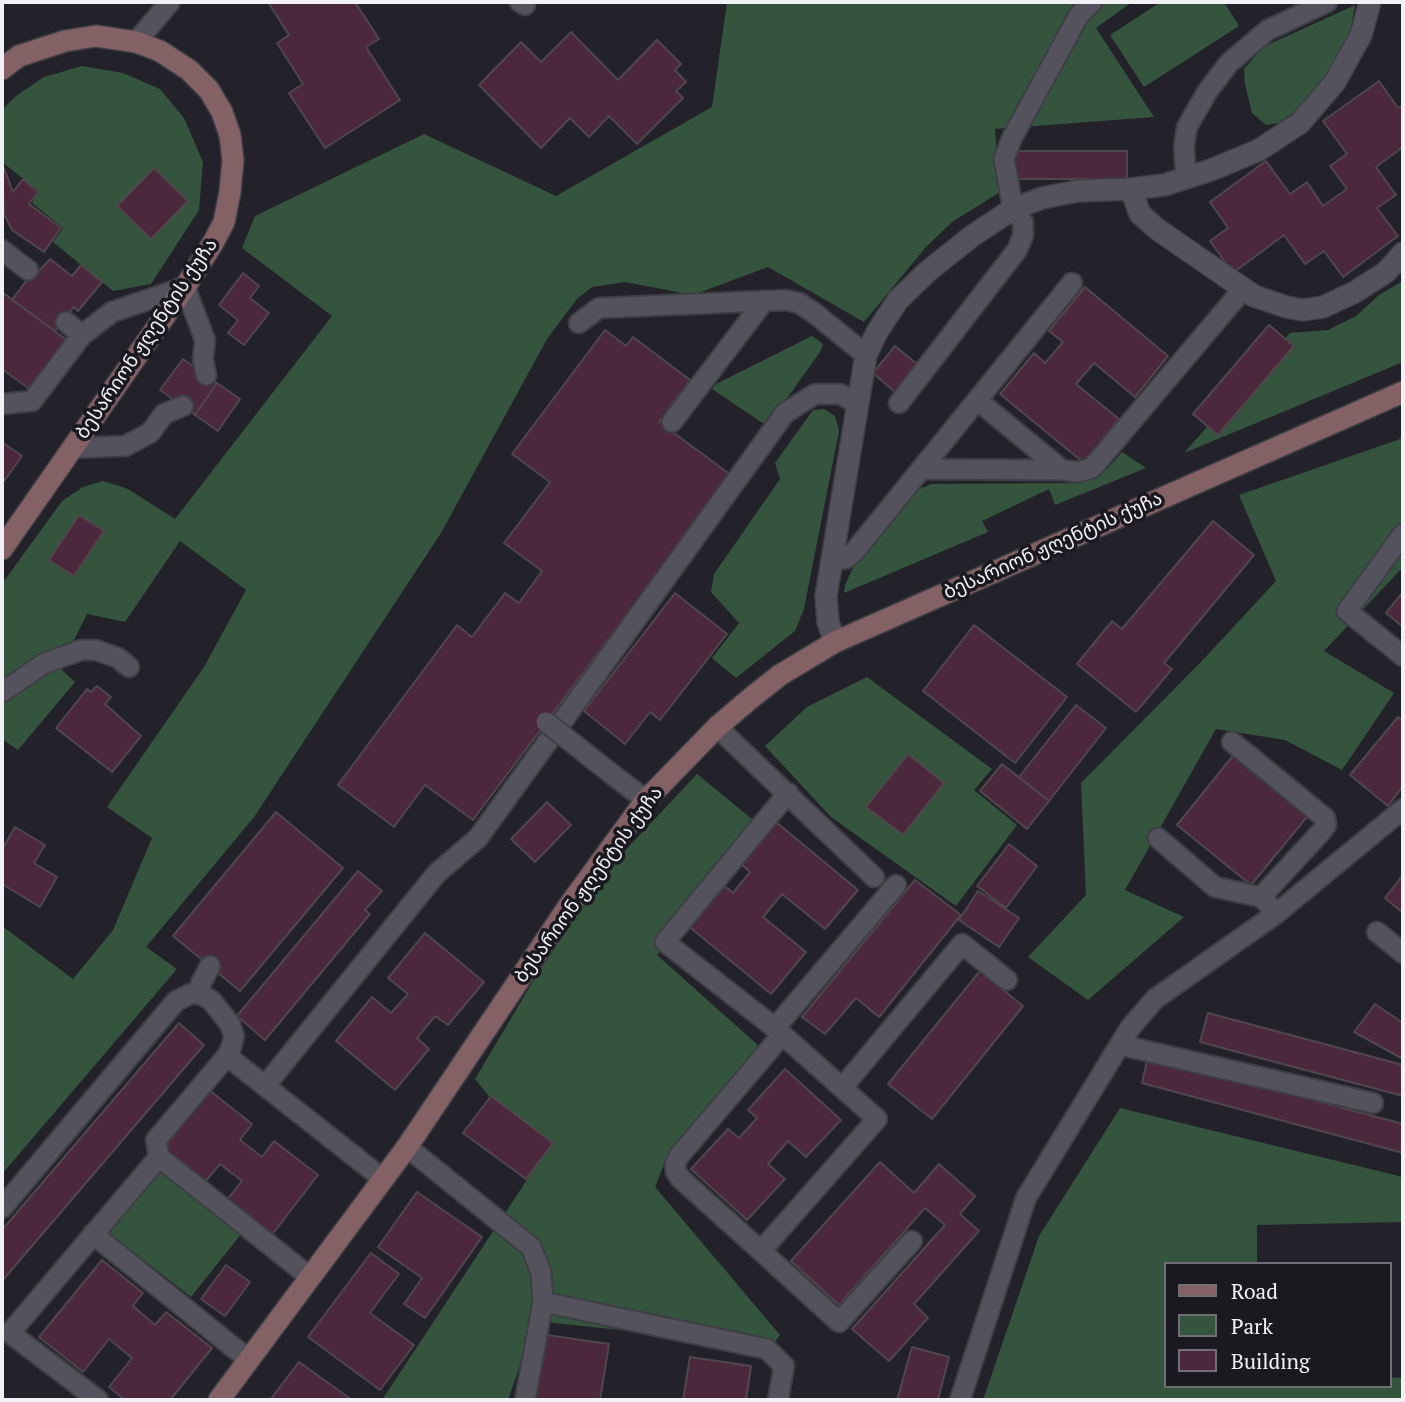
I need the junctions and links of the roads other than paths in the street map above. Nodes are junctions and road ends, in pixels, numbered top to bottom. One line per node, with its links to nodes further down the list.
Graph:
1 (170, 2): 5 (lane)
2 (1092, 2): 9 (lane)
3 (1327, 2): 7 (lane)
4 (1370, 2): 7 (street)
5 (135, 42): 6 (main road, ბესარიონ ჟღენტის ქუჩა); 14 (main road, ბესარიონ ჟღენტის ქუჩა)
6 (2, 69)
7 (1186, 178): 8 (street)
8 (1131, 189): 9 (street); 15 (street)
9 (1013, 209): 20 (street); 25 (lane)
10 (2, 250): 12 (lane)
11 (1403, 253): 15 (street)
12 (28, 270)
13 (1072, 283): 23 (lane)
14 (186, 287): 19 (lane); 21 (lane); 29 (main road, ბესარიონ ჟღენტის ქუჩა)
15 (1244, 288): 31 (lane)
16 (764, 301): 18 (lane); 20 (lane); 28 (lane)
17 (66, 322): 19 (lane)
18 (579, 323)
19 (82, 335): 26 (lane)
20 (866, 355): 24 (street)
21 (199, 366)
22 (1403, 392): 35 (main road, ბესარიონ ჟღენტის ქუჩა)
23 (977, 400): 30 (lane); 31 (lane)
24 (857, 403): 34 (street); 58 (lane)
25 (899, 403)
26 (2, 404)
27 (171, 405): 29 (lane)
28 (672, 422)
29 (74, 448): 33 (main road, ბესარიონ ჟღენტის ქუჩა)
30 (921, 469): 31 (lane); 34 (lane)
31 (1062, 470)
32 (1403, 534): 36 (lane)
33 (2, 549)
34 (832, 559): 35 (street)
35 (835, 642): 40 (main road, ბესარიონ ჟღენტის ქუჩა)
36 (1403, 656)
37 (129, 667): 38 (lane)
38 (2, 692)
39 (546, 722): 43 (lane, bridge)
40 (717, 727): 42 (lane); 43 (main road, ბესარიონ ჟღენტის ქუჩა)
41 (1232, 742): 48 (lane)
42 (788, 793): 46 (lane); 55 (lane)
43 (646, 800): 61 (main road, ბესარიონ ჟღენტის ქუჩა)
44 (1403, 809): 49 (lane)
45 (1157, 838): 48 (lane)
46 (874, 877)
47 (896, 885): 55 (lane)
48 (1261, 897): 49 (lane)
49 (1277, 913): 56 (lane)
50 (1377, 932): 51 (lane)
51 (1403, 953)
52 (210, 966): 54 (lane)
53 (1007, 980): 59 (lane)
54 (200, 994): 57 (lane); 64 (lane)
55 (779, 1031): 59 (lane); 67 (lane)
56 (1120, 1045): 60 (lane); 76 (lane)
57 (227, 1056): 58 (lane); 62 (lane)
58 (265, 1086): 63 (lane)
59 (842, 1088): 67 (lane)
60 (1373, 1103)
61 (407, 1147): 63 (main road, ბესარიონ ჟღენტის ქუჩა); 69 (lane)
62 (159, 1157): 65 (lane); 68 (lane)
63 (383, 1179): 68 (main road, ბესარიონ ჟღენტის ქუჩა)
64 (2, 1208)
65 (93, 1234): 70 (lane); 71 (lane)
66 (912, 1241): 67 (lane)
67 (761, 1251)
68 (310, 1278): 71 (main road, ბესარიონ ჟღენტის ქუჩა)
69 (543, 1302): 74 (lane); 75 (lane)
70 (6, 1329): 72 (lane)
71 (249, 1360): 73 (main road, ბესარიონ ჟღენტის ქუჩა)
72 (98, 1400)
73 (219, 1400)
74 (525, 1400)
75 (778, 1400)
76 (960, 1400)

